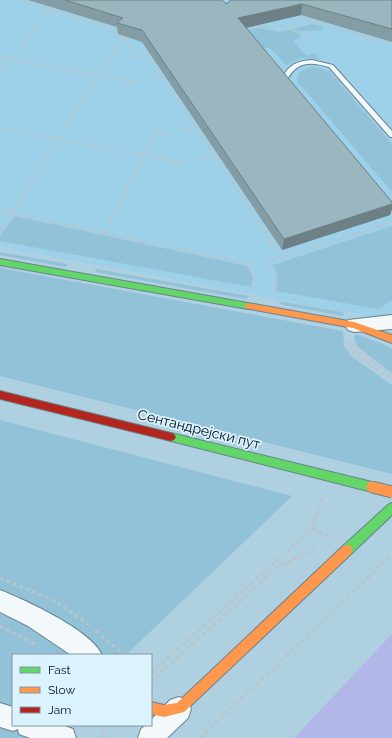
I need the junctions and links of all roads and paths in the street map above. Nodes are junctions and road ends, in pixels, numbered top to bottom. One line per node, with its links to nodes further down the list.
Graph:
1 (19, 0): 2 (path)
2 (53, 10): 4 (path); 10 (path)
3 (289, 14): 5 (path)
4 (46, 16)
5 (310, 21): 8 (path); 11 (path)
6 (39, 22): 13 (path)
7 (249, 23): 8 (path)
8 (290, 29): 9 (path)
9 (309, 37)
10 (126, 38): 15 (path); 16 (path)
11 (392, 44)
12 (0, 58): 13 (path)
13 (10, 60): 14 (path); 15 (path)
14 (0, 72)
15 (98, 76): 18 (path); 27 (path)
16 (161, 76): 17 (path); 21 (path)
17 (149, 80)
18 (137, 82)
19 (291, 83): 26 (lane)
20 (162, 121): 24 (path)
21 (195, 127): 23 (path); 29 (path)
22 (0, 128): 27 (path)
23 (182, 131)
24 (156, 132): 25 (path); 28 (path)
25 (169, 134)
26 (392, 136)
27 (58, 139): 28 (path); 33 (path)
28 (144, 156): 31 (path); 36 (path)
29 (214, 157): 30 (path); 37 (path)
30 (201, 160)
31 (188, 164)
32 (0, 211): 33 (path)
33 (11, 214): 35 (path); 36 (path)
34 (392, 222): 37 (path)
35 (0, 232)
36 (104, 234): 39 (path)
37 (282, 258): 40 (path)
38 (0, 262): 42 (street)
39 (253, 290)
40 (274, 293)
41 (392, 322): 42 (street)
42 (350, 324): 43 (street); 44 (path)
43 (392, 339)
44 (392, 381)
45 (0, 395): 47 (street, Сентандрејски пут, bridge)
46 (325, 489): 49 (path)
47 (392, 492)
48 (392, 508): 60 (street)
49 (312, 529): 50 (path); 57 (path)
50 (335, 539)
51 (322, 546): 58 (path)
52 (392, 555): 68 (path)
53 (0, 601): 56 (street)
54 (0, 626): 55 (path)
55 (42, 649)
56 (89, 654)
57 (152, 672)
58 (152, 680)
59 (152, 708): 60 (street)
60 (180, 708): 67 (street)
61 (0, 714): 62 (street)
62 (12, 719)
63 (31, 726): 65 (street)
64 (104, 726): 66 (path)
65 (64, 738)
66 (103, 738)
67 (150, 738)
68 (200, 738)

